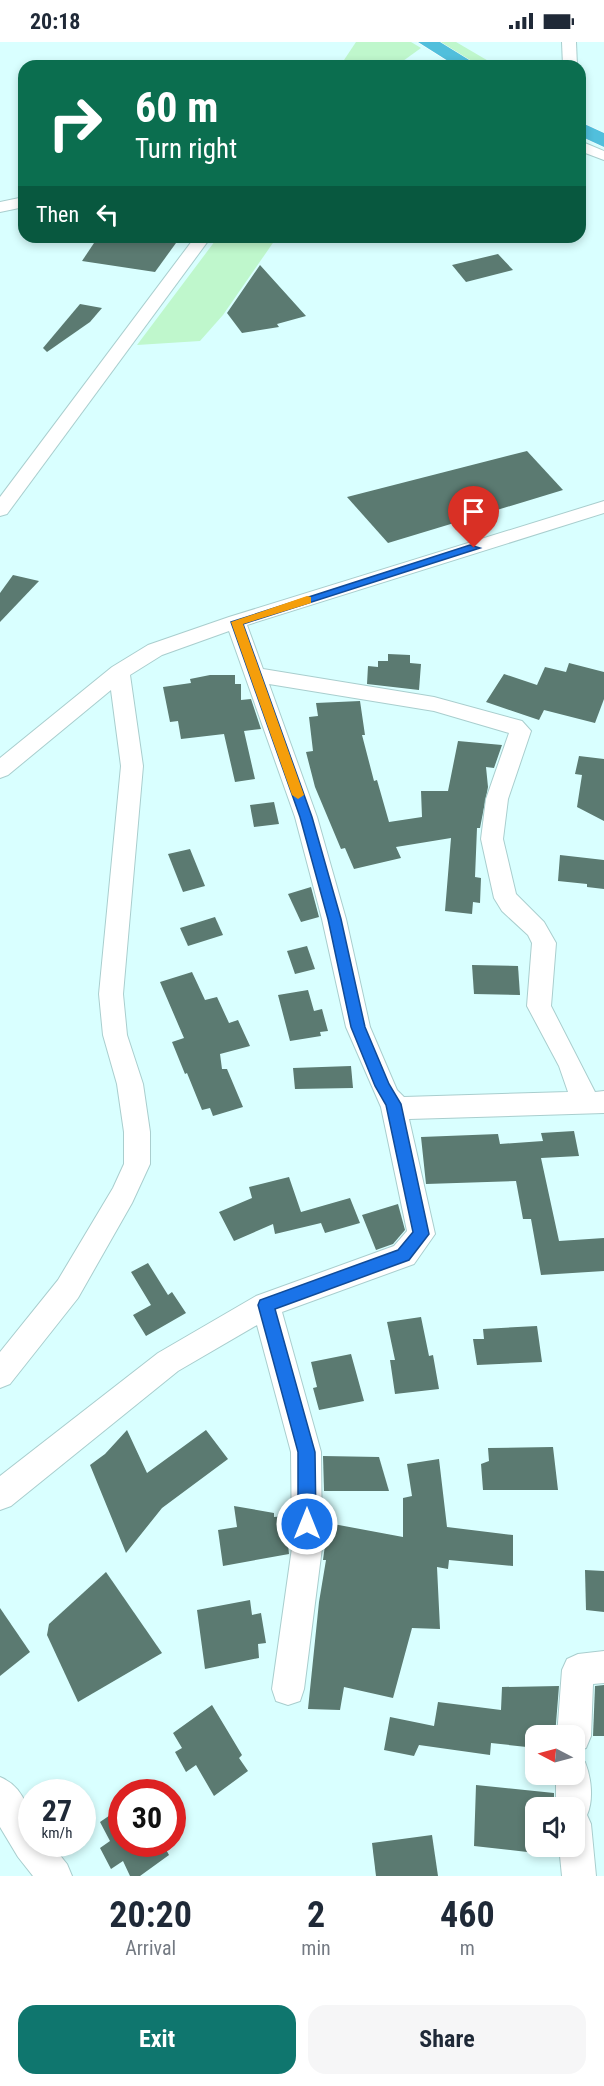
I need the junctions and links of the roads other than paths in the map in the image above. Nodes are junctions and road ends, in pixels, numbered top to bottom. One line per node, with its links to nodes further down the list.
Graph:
1 (427, 42): 3 (highway)
2 (569, 42): 4 (street)
3 (459, 60)
4 (570, 60)
5 (586, 132): 6 (highway)
6 (604, 141)
7 (586, 148): 8 (street)
8 (604, 156)
9 (18, 203): 10 (street)
10 (0, 207)
11 (199, 243): 13 (street)
12 (604, 507): 14 (street)
13 (0, 510)
14 (236, 622): 15 (street); 16 (street)
15 (119, 672): 17 (street); 21 (street)
16 (258, 675): 18 (street); 19 (street)
17 (0, 770)
18 (596, 1102): 19 (street)
19 (393, 1104): 20 (street)
20 (266, 1305): 22 (street); 24 (street)
21 (0, 1374)
22 (0, 1496)
23 (604, 1667): 25 (street)
24 (288, 1689)
25 (575, 1725)
26 (0, 1794): 28 (street)
27 (577, 1857): 29 (street)
28 (56, 1876)
29 (579, 1876)

